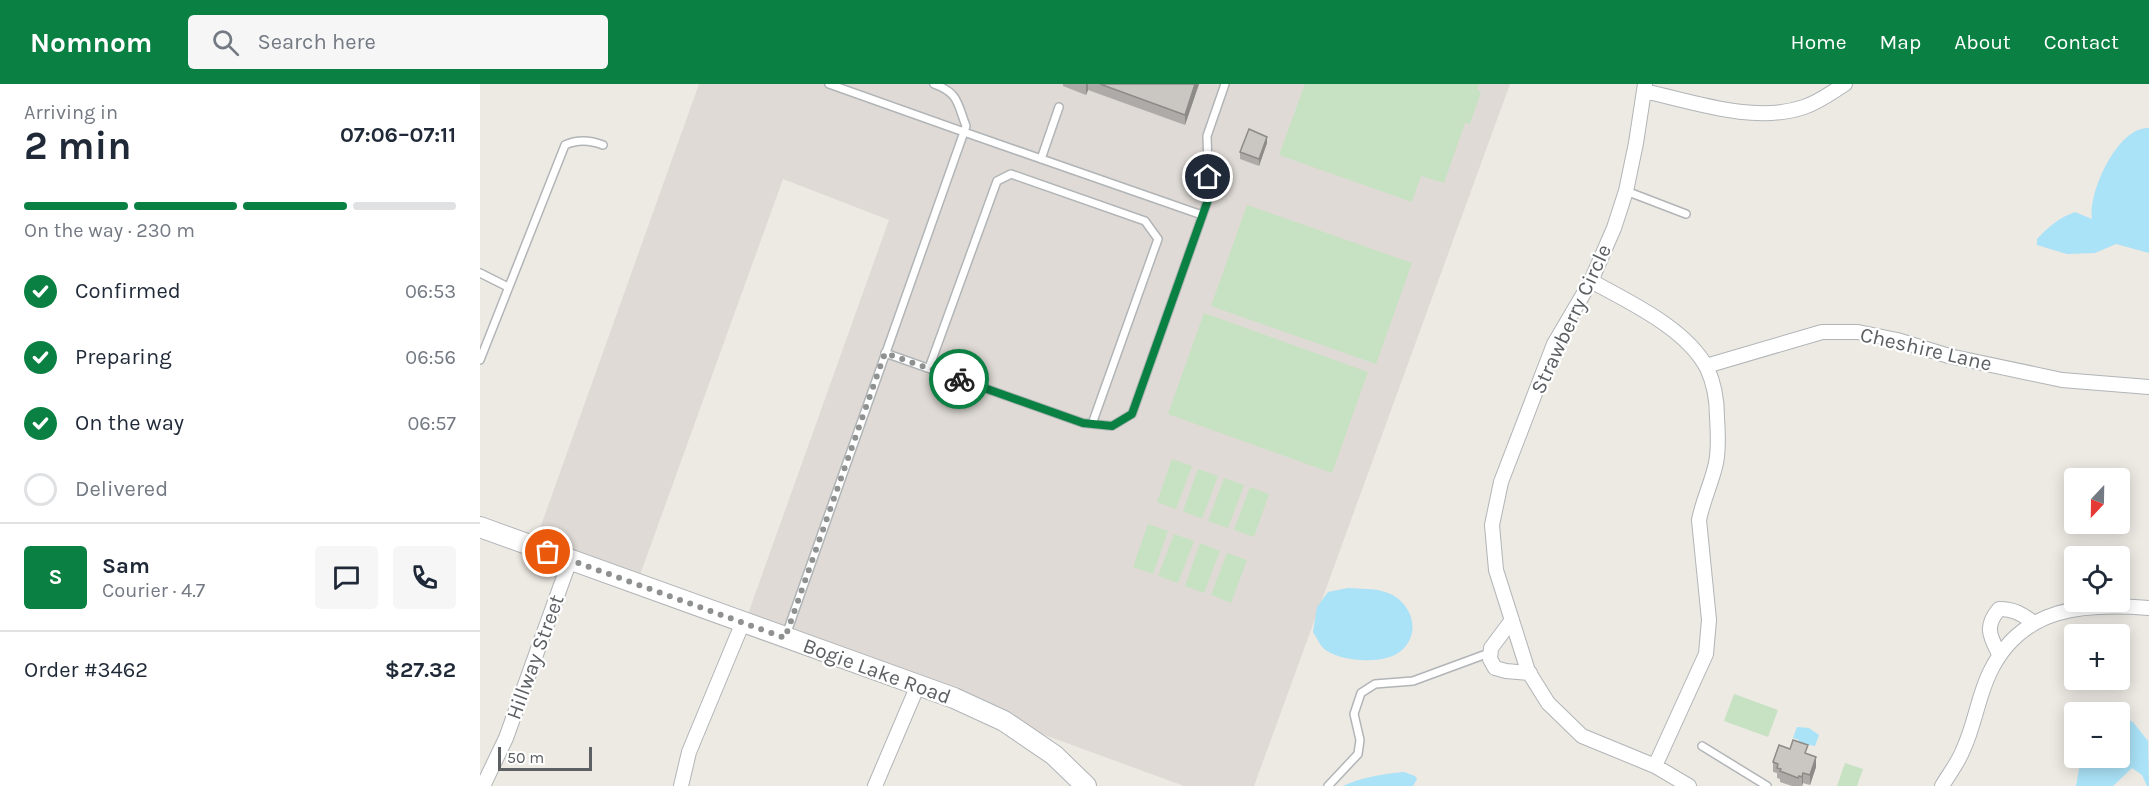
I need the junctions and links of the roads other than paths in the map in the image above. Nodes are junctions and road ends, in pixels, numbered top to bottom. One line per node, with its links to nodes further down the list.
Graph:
1 (829, 84): 7 (lane)
2 (934, 84): 7 (lane)
3 (1226, 84): 12 (lane)
4 (1845, 84): 5 (street)
5 (1645, 87): 10 (street, Strawberry Circle)
6 (1059, 106): 9 (lane)
7 (964, 132): 9 (lane); 16 (lane)
8 (603, 145): 15 (lane)
9 (1041, 159): 12 (lane)
10 (1626, 190): 11 (lane); 14 (street, Strawberry Circle)
11 (1686, 214)
12 (1202, 215): 21 (lane)
13 (480, 273): 15 (lane)
14 (1591, 280): 18 (street); 25 (street, Strawberry Circle)
15 (508, 287): 17 (lane)
16 (885, 353): 19 (lane); 28 (lane)
17 (480, 360)
18 (1706, 366): 20 (street, Cheshire Lane); 34 (street)
19 (928, 369): 21 (lane); 21 (lane)
20 (2149, 387)
21 (1092, 424)
22 (480, 527): 23 (main road, Bogie Lake Road)
23 (570, 560): 26 (main road, Bogie Lake Road); 36 (street, Hillway Street)
24 (2149, 608): 27 (street)
25 (1512, 620): 29 (street); 31 (street, Strawberry Circle)
26 (742, 622): 28 (main road, Bogie Lake Road); 37 (street)
27 (2034, 623): 30 (street); 30 (street)
28 (785, 638): 32 (main road, Bogie Lake Road)
29 (1489, 653): 31 (street); 40 (lane)
30 (2000, 654): 42 (street)
31 (1530, 673): 34 (street, Strawberry Circle)
32 (918, 685): 38 (street); 39 (main road, Bogie Lake Road)
33 (1702, 746): 35 (lane)
34 (1655, 766): 41 (street, Strawberry Circle)
35 (1763, 785)
36 (483, 786)
37 (681, 786)
38 (875, 786)
39 (1086, 786)
40 (1328, 786)
41 (1689, 786)
42 (1942, 786)

